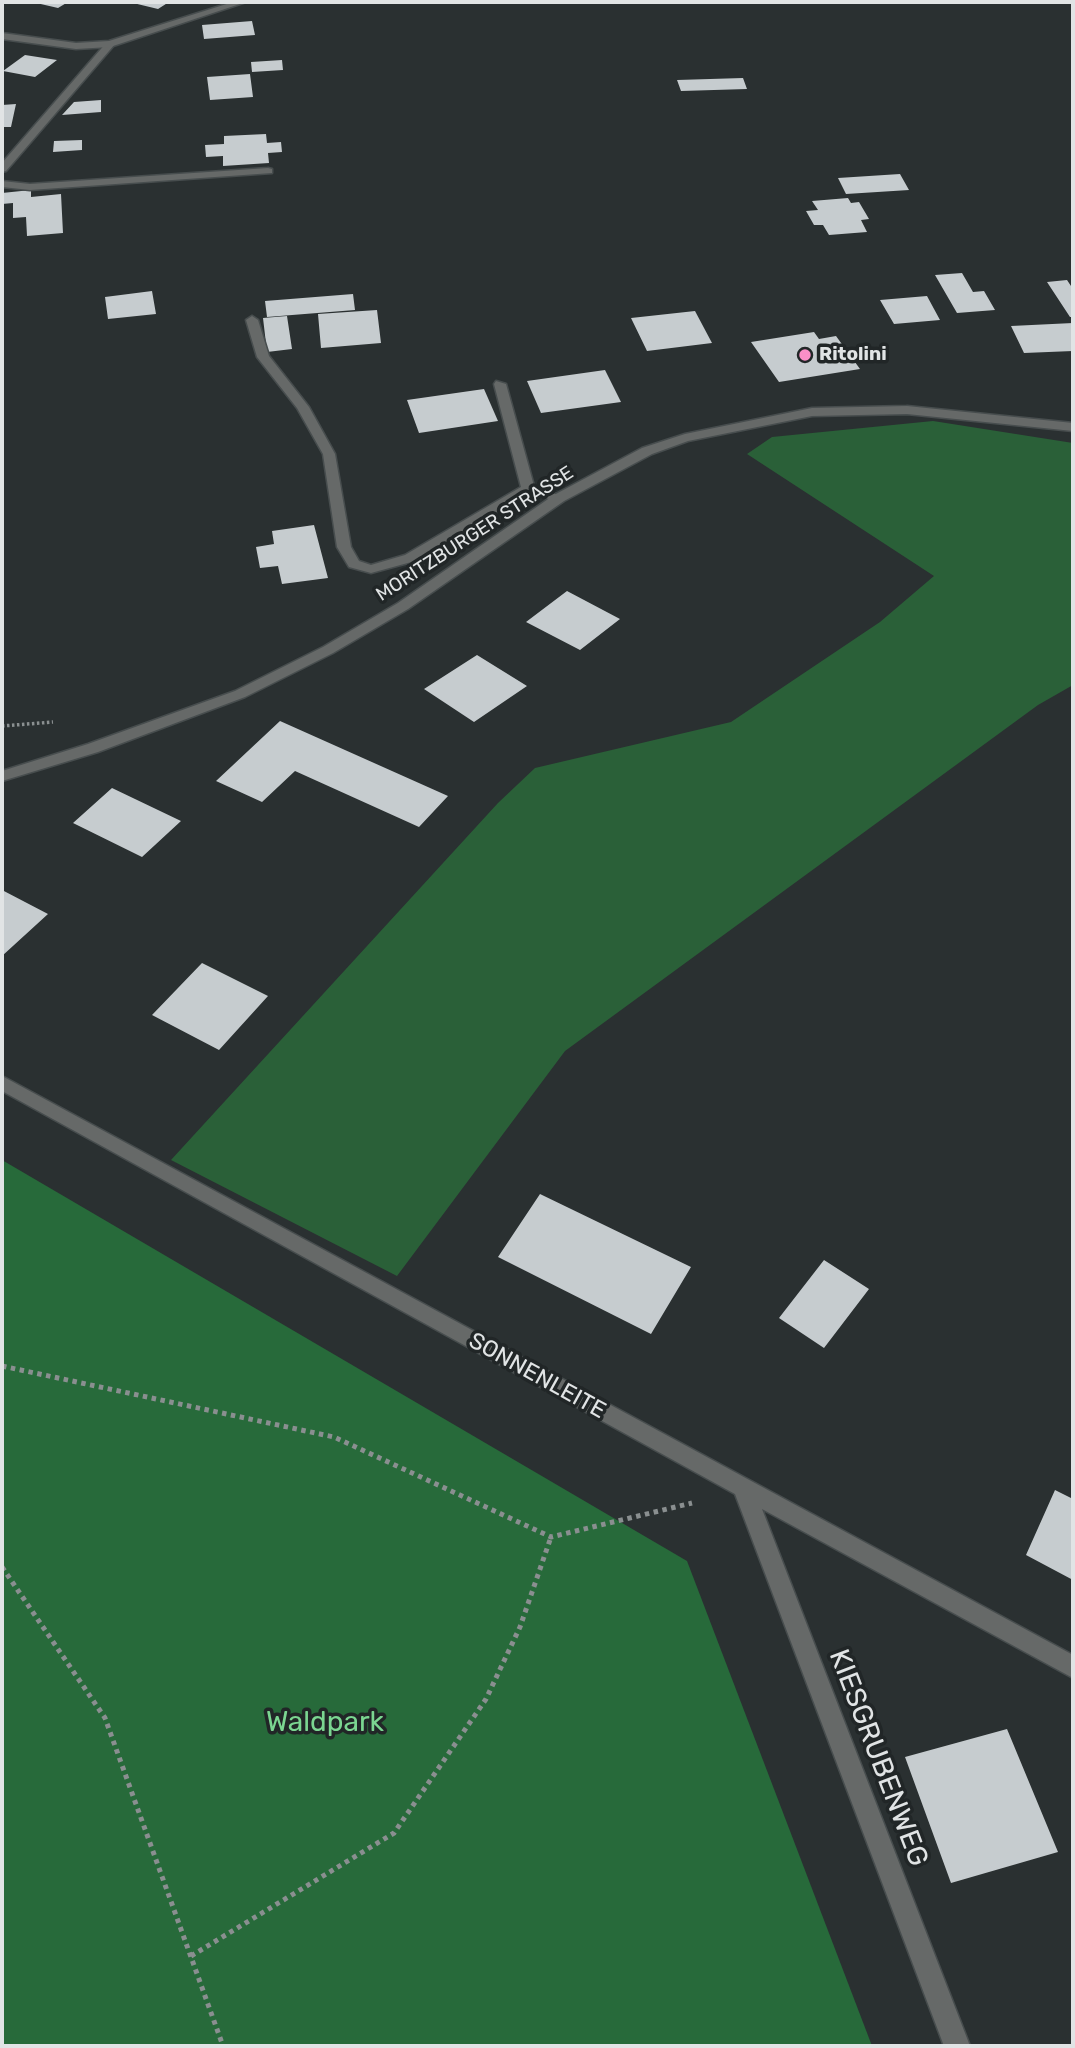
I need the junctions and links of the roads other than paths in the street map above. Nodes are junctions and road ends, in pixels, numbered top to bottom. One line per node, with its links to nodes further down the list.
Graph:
1 (241, 2): 3 (street)
2 (2, 36): 3 (street)
3 (110, 44): 4 (street)
4 (2, 169)
5 (268, 171): 6 (street)
6 (2, 184)
7 (252, 320): 10 (street)
8 (500, 384): 10 (street)
9 (1073, 427): 11 (street, MORITZBURGER STRASSE)
10 (528, 488): 11 (street)
11 (559, 498): 12 (street, MORITZBURGER STRASSE)
12 (2, 776)
13 (2, 1083): 14 (street, SONNENLEITE)
14 (744, 1490): 15 (street, SONNENLEITE); 16 (street, KIESGRUBENWEG)
15 (1073, 1667)
16 (957, 2046)

